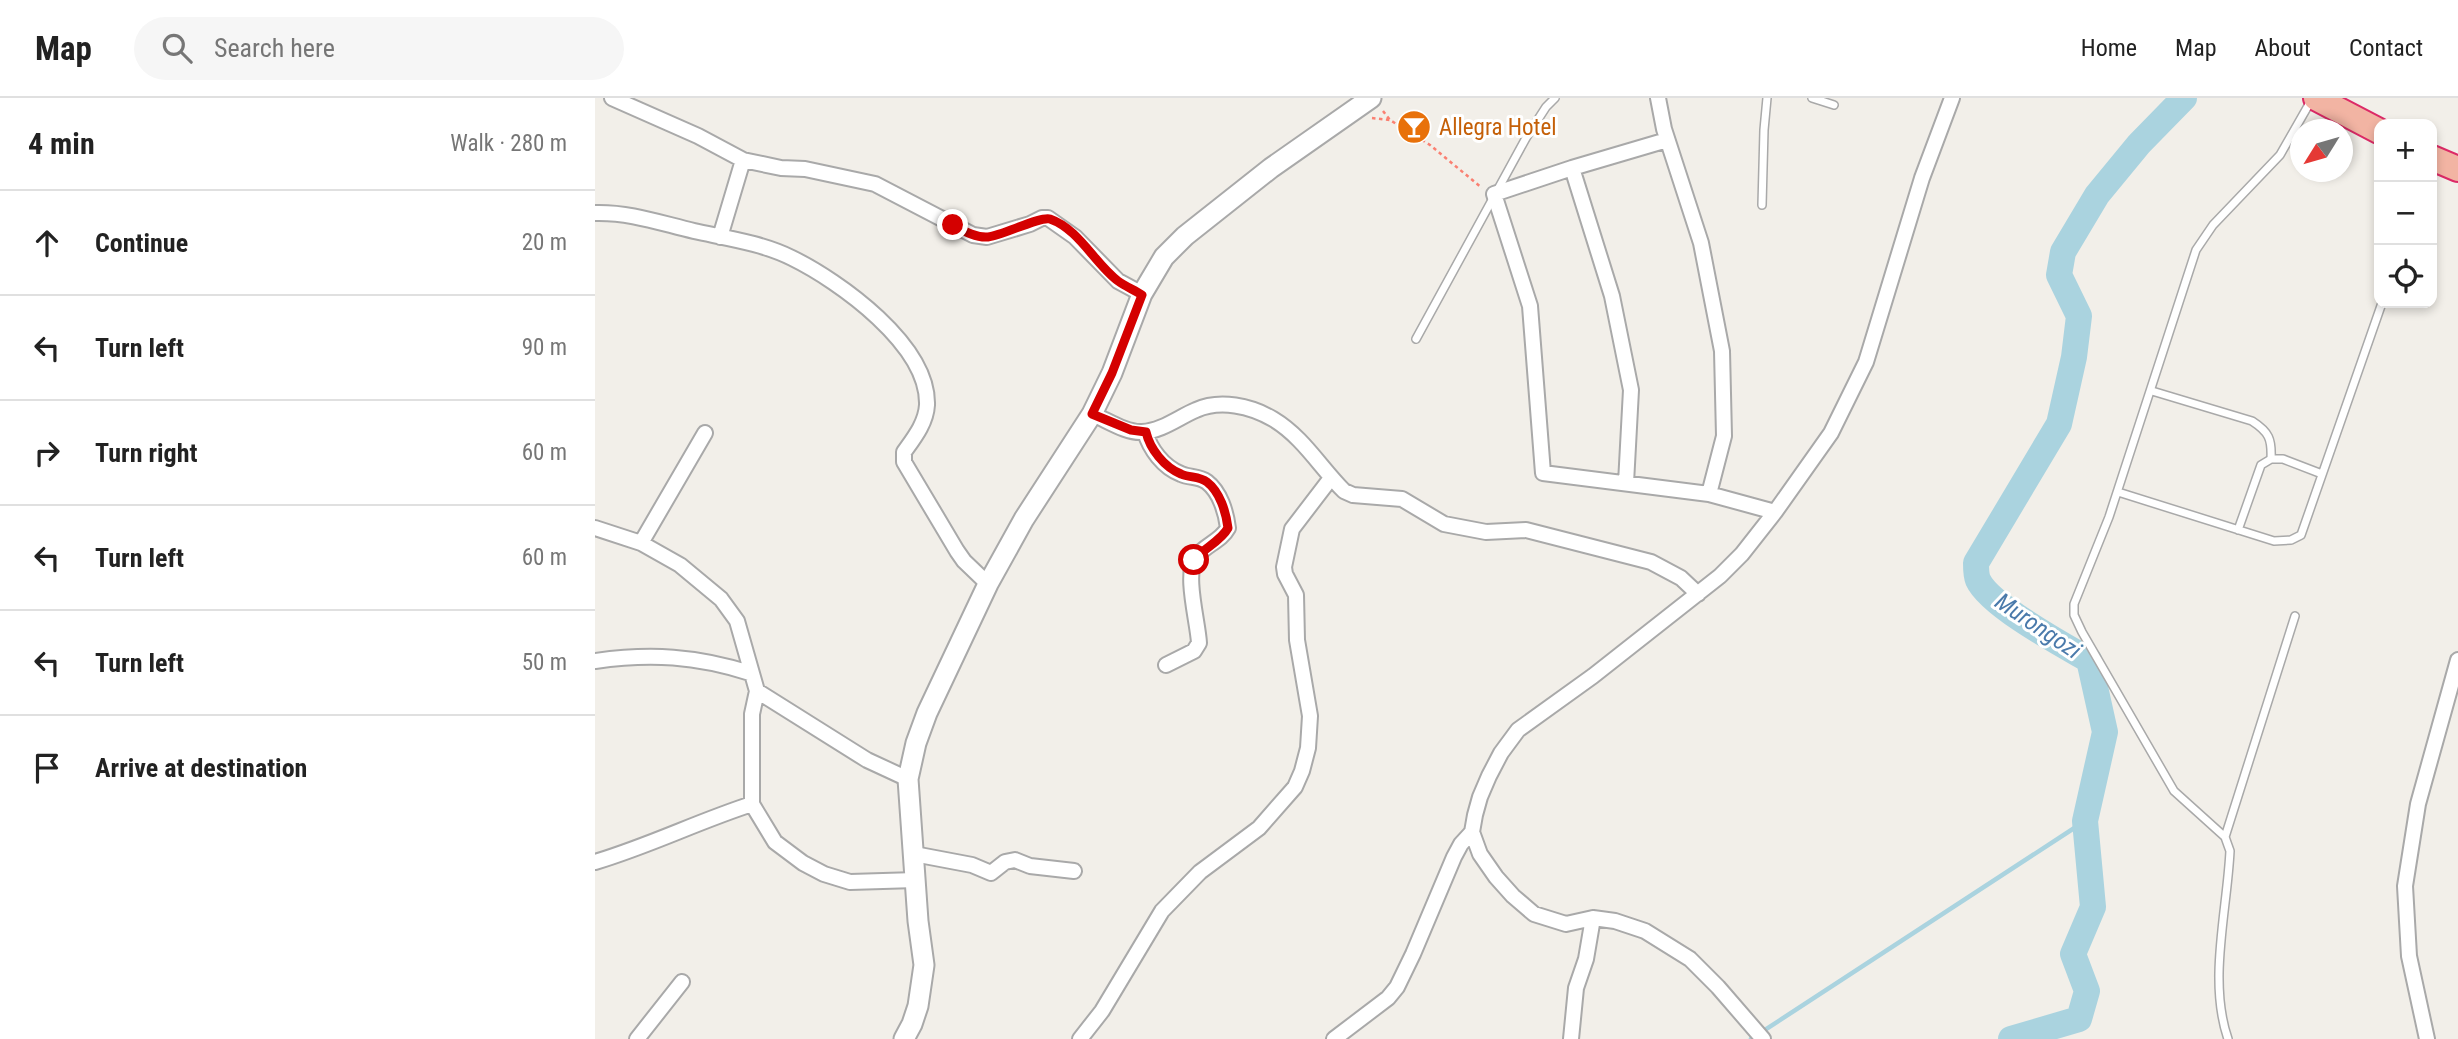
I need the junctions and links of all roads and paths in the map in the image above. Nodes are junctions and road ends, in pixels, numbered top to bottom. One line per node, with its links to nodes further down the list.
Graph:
1 (612, 98): 12 (street)
2 (1555, 98): 16 (lane)
3 (1658, 98): 11 (street)
4 (1767, 98): 17 (lane)
5 (1812, 98): 9 (lane)
6 (1952, 98): 33 (street)
7 (2314, 98): 10 (highway); 23 (lane)
8 (1375, 102): 16 (path); 20 (street)
9 (1834, 105)
10 (2374, 128)
11 (1667, 140): 14 (street); 32 (street)
12 (743, 160): 19 (street); 20 (street)
13 (2437, 160): 15 (highway)
14 (1571, 168): 16 (street); 30 (street)
15 (2458, 169)
16 (1495, 194): 22 (lane); 30 (street)
17 (1762, 205)
18 (595, 213): 19 (street)
19 (720, 237): 37 (street)
20 (1142, 295): 24 (street)
21 (2380, 308): 28 (lane)
22 (1416, 339)
23 (2152, 391): 27 (lane); 31 (lane)
24 (1092, 414): 25 (street); 37 (street)
25 (1146, 432): 29 (street); 42 (street)
26 (705, 433): 36 (street)
27 (2270, 459): 28 (lane); 35 (lane)
28 (2322, 474): 35 (lane)
29 (1331, 478): 38 (street); 57 (street)
30 (1626, 483): 32 (street)
31 (2118, 492): 35 (lane); 48 (lane)
32 (1709, 494): 33 (street)
33 (1775, 512): 38 (street)
34 (595, 528): 36 (street)
35 (2238, 530)
36 (641, 543): 43 (street)
37 (988, 584): 45 (street)
38 (1698, 594): 47 (street)
39 (2295, 616): 48 (lane)
40 (2458, 660): 62 (street)
41 (595, 661): 43 (street)
42 (1166, 665)
43 (750, 673): 44 (street)
44 (757, 691): 45 (street); 46 (street)
45 (908, 779): 49 (street)
46 (752, 804): 50 (street); 52 (street)
47 (1472, 832): 53 (street); 58 (street)
48 (2225, 837): 61 (lane)
49 (914, 854): 51 (street); 52 (street)
50 (595, 862)
51 (1074, 871)
52 (916, 880): 56 (street)
53 (1593, 918): 59 (street); 60 (street)
54 (682, 982): 55 (street)
55 (637, 1039)
56 (904, 1039)
57 (1080, 1039)
58 (1334, 1039)
59 (1571, 1039)
60 (1763, 1039)
61 (2228, 1039)
62 (2427, 1039)

